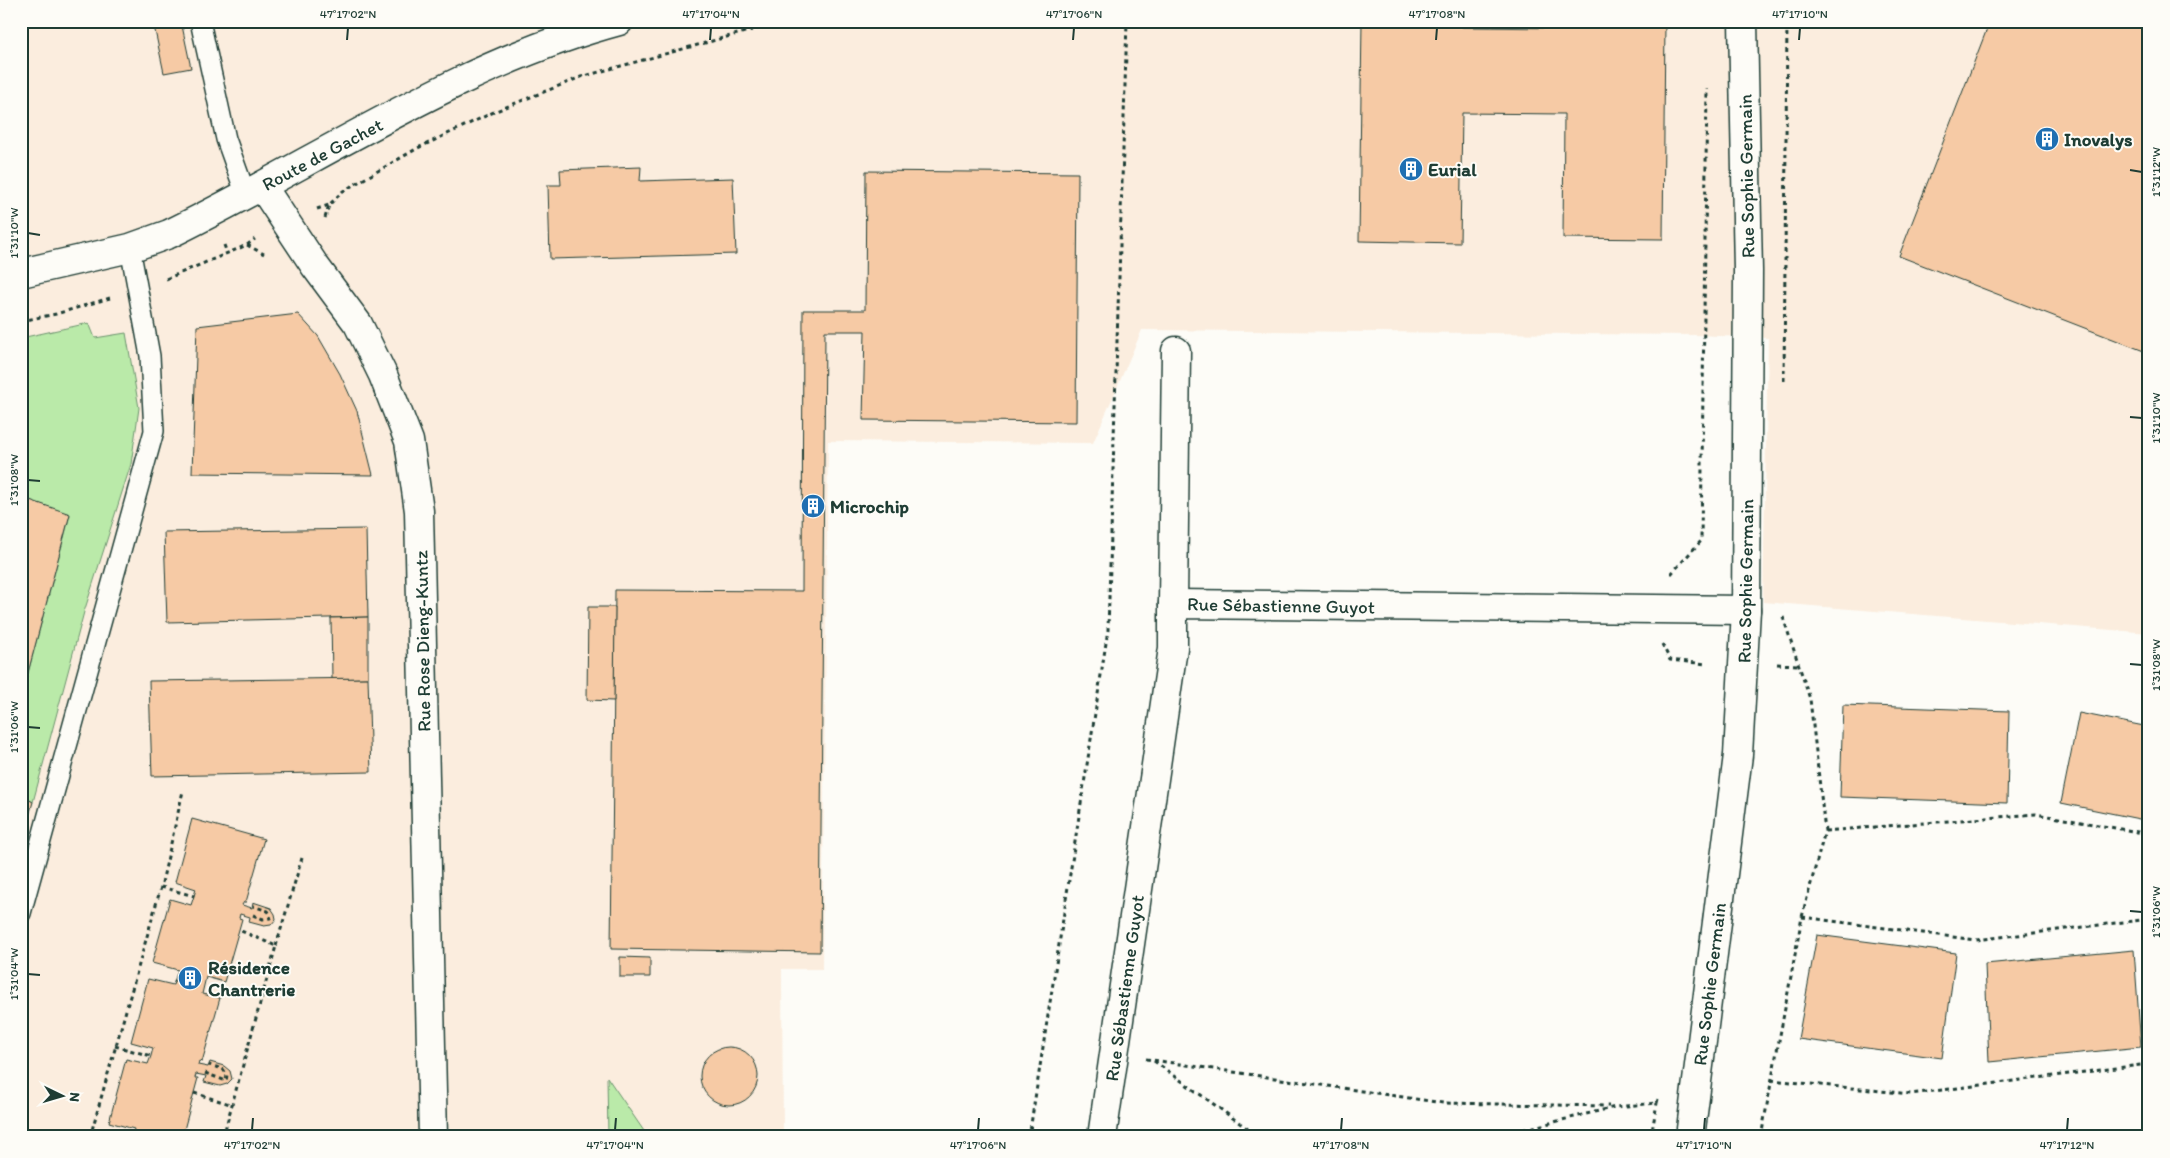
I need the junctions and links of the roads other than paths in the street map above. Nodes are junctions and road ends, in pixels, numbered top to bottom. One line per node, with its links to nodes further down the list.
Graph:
1 (200, 21): 4 (lane)
2 (619, 21): 4 (street, Route de Gachet)
3 (1743, 21): 9 (street, Rue Sophie Germain)
4 (254, 190): 5 (street, Route de Gachet); 11 (street, Rue Rose Dieng-Kuntz)
5 (130, 248): 6 (street, Route de Gachet); 10 (lane)
6 (21, 273)
7 (1176, 350): 8 (street)
8 (1173, 604): 9 (street, Rue Sébastienne Guyot); 12 (street, Rue Sébastienne Guyot)
9 (1746, 610): 13 (street, Rue Sophie Germain)
10 (21, 913)
11 (433, 1137)
12 (1102, 1137)
13 (1690, 1137)

